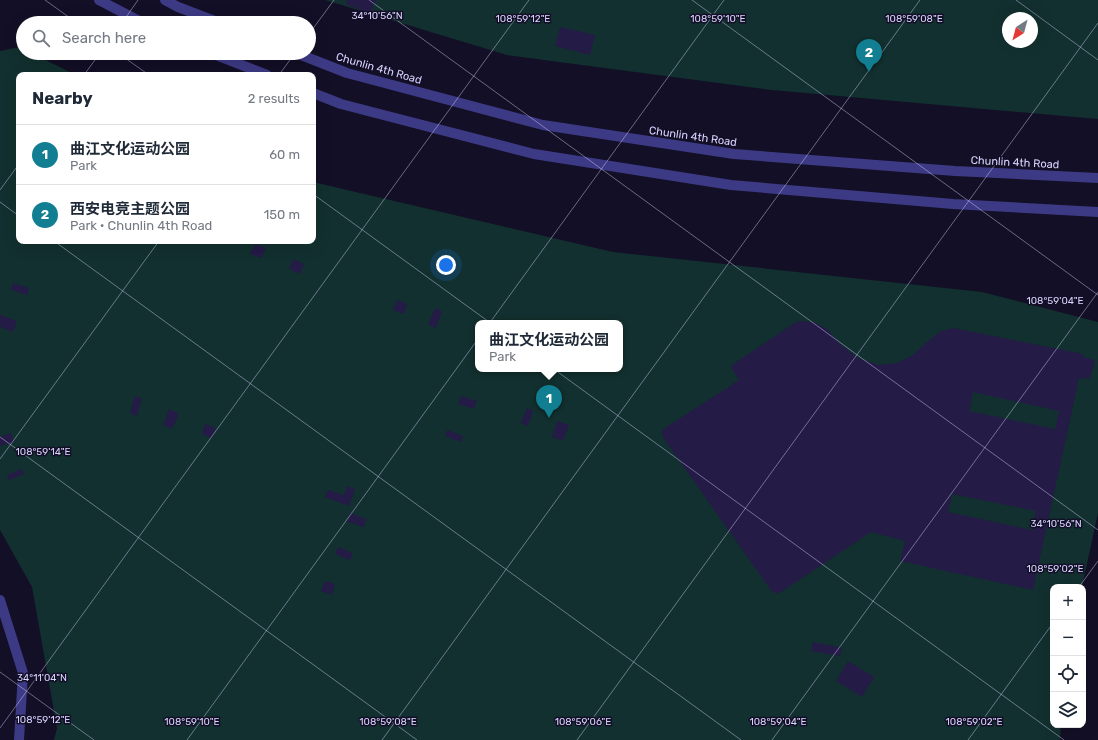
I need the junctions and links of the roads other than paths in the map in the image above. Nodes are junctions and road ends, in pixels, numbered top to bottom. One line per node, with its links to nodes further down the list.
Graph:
1 (99, 0): 3 (street)
2 (165, 0): 4 (street)
3 (129, 16)
4 (202, 16)
5 (229, 60): 7 (street)
6 (314, 60): 9 (street, Chunlin 4th Road)
7 (259, 72)
8 (316, 94): 10 (street)
9 (1098, 178)
10 (1098, 212)
11 (0, 600): 12 (street)
12 (19, 740)

